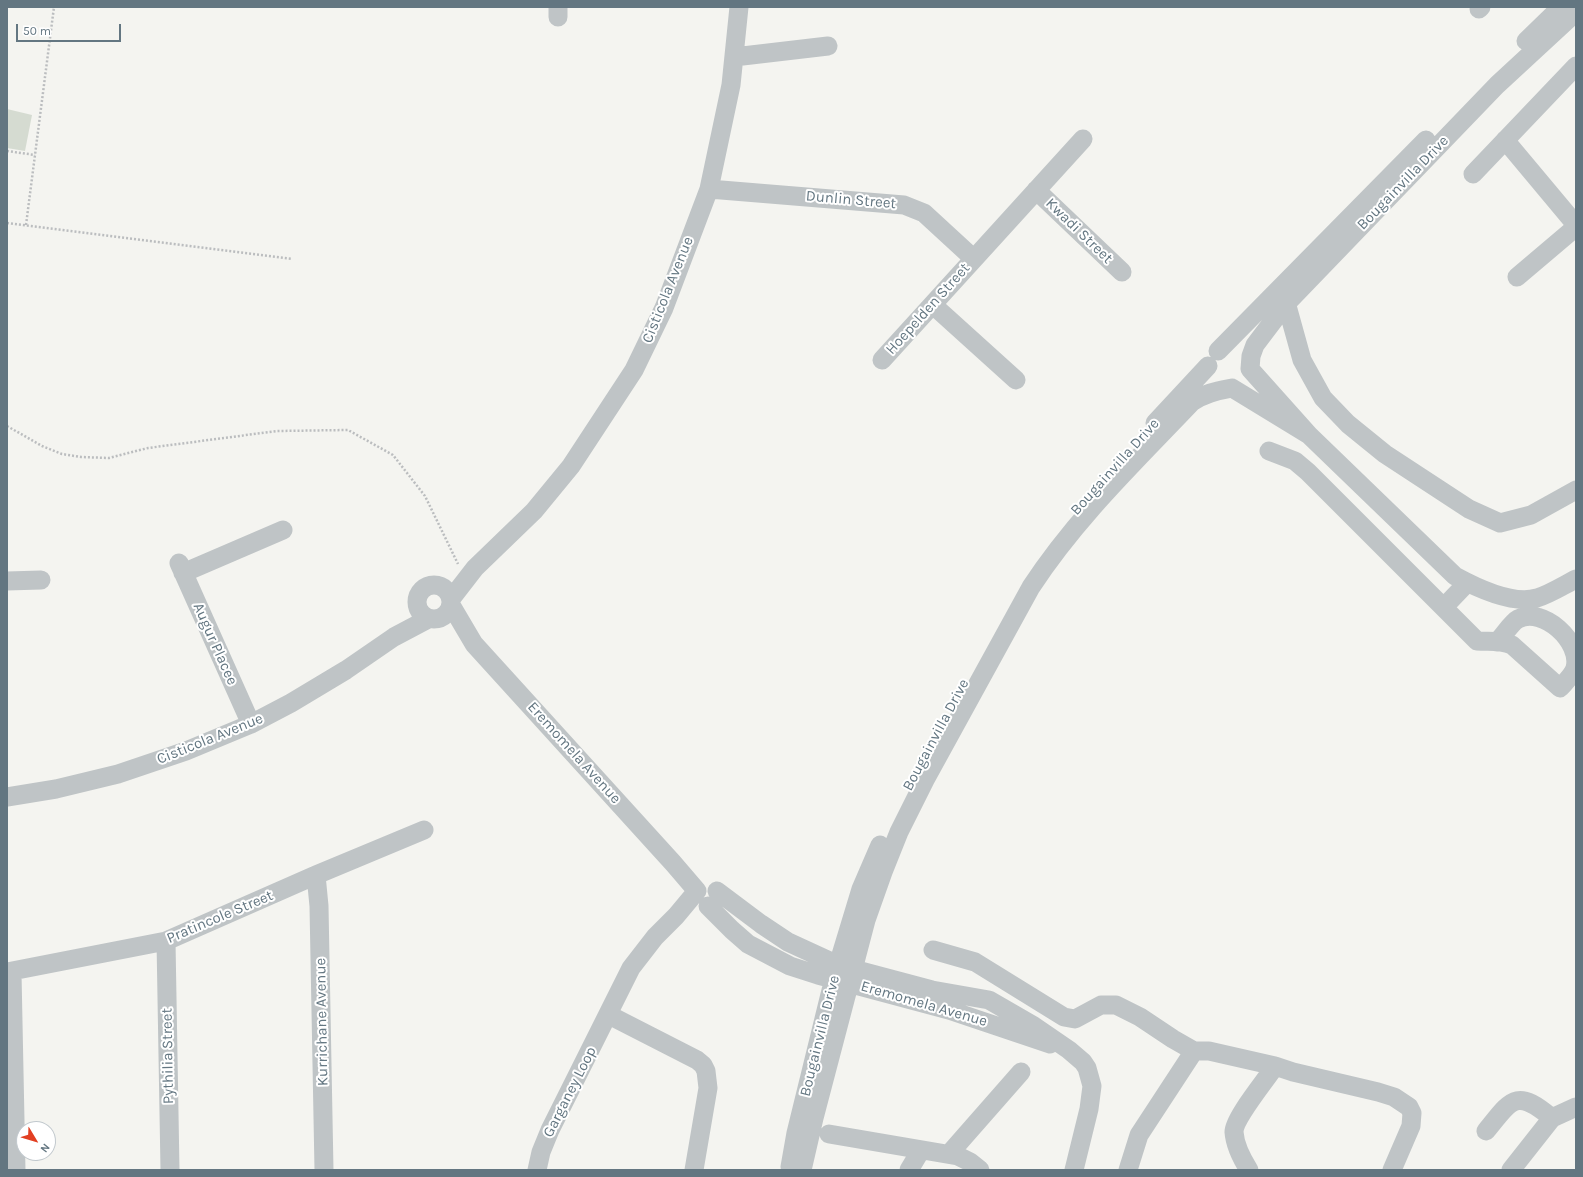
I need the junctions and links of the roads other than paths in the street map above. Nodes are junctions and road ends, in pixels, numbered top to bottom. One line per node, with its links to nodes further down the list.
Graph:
1 (739, 7): 5 (street, Cisticola Avenue)
2 (1561, 7): 16 (street, Bougainvilla Drive)
3 (1576, 12): 17 (street, Bougainvilla Drive)
4 (828, 46): 5 (street)
5 (734, 57): 10 (street, Cisticola Avenue)
6 (1575, 68): 8 (street)
7 (1083, 139): 11 (street, Kwadi Street)
8 (1505, 140): 9 (street); 12 (street)
9 (1473, 174)
10 (709, 189): 13 (street, Dunlin Street); 34 (street, Cisticola Avenue)
11 (1036, 190): 13 (street, Kwadi Street); 14 (street, Kwadi Street)
12 (1576, 226): 15 (street)
13 (974, 259): 18 (street, Hoepelden Street)
14 (1122, 272)
15 (1517, 278)
16 (1282, 286): 17 (street); 19 (street, Bougainvilla Drive)
17 (1286, 304): 21 (street, Bougainvilla Drive); 28 (street)
18 (933, 305): 20 (street, Hoepelden Street); 22 (street)
19 (1213, 358): 21 (street); 23 (street); 36 (street, Bougainvilla Drive)
20 (882, 360)
21 (1250, 369): 23 (street, Bougainvilla Drive); 24 (street)
22 (1016, 380)
23 (1232, 388): 24 (street); 36 (street, Bougainvilla Drive)
24 (1309, 435): 26 (street)
25 (1269, 451): 27 (street)
26 (1337, 461): 27 (street); 33 (street)
27 (1316, 480): 35 (street)
28 (1576, 490)
29 (283, 530): 40 (street, Augur Placee)
30 (40, 580): 31 (street)
31 (7, 581)
32 (1570, 582): 33 (street)
33 (1467, 583): 35 (street)
34 (447, 597): 37 (street); 37 (street); 39 (street, Eremomela Avenue)
35 (1444, 608): 38 (street)
36 (1009, 614): 50 (street, Bougainvilla Drive)
37 (426, 615): 39 (street, Eremomela Avenue); 40 (street, Cisticola Avenue)
38 (1497, 642)
39 (474, 644): 44 (street, Eremomela Avenue)
40 (251, 724): 41 (street, Cisticola Avenue)
41 (7, 797)
42 (424, 830): 43 (street, Pratincole Street)
43 (316, 875): 46 (street, Pratincole Street); 63 (street, Kurrichane Avenue)
44 (705, 895): 45 (street, Eremomela Avenue); 48 (street, Eremomela Avenue); 51 (street, Garganey Loop)
45 (777, 935): 48 (street); 50 (street, Eremomela Avenue)
46 (166, 941): 49 (street, Pratincole Street); 62 (street, Pythilia Street)
47 (933, 950): 52 (street)
48 (765, 952): 50 (street, Eremomela Avenue)
49 (9, 972): 61 (street)
50 (844, 974): 66 (street, Bougainvilla Drive); 67 (street, Bougainvilla Drive); 70 (street, Eremomela Avenue)
51 (609, 1015): 64 (street, Garganey Loop); 65 (street)
52 (1194, 1051): 53 (street); 71 (street)
53 (1275, 1066): 72 (street); 73 (street)
54 (1021, 1072): 60 (street)
55 (1576, 1107): 56 (street)
56 (1552, 1118): 57 (street); 74 (street)
57 (1486, 1131)
58 (829, 1134): 59 (street)
59 (921, 1150): 60 (street); 68 (street)
60 (949, 1154): 69 (street)
61 (16, 1170)
62 (170, 1170)
63 (324, 1170)
64 (537, 1170)
65 (694, 1170)
66 (789, 1170)
67 (802, 1170)
68 (908, 1170)
69 (980, 1170)
70 (1074, 1170)
71 (1128, 1170)
72 (1249, 1170)
73 (1392, 1170)
74 (1511, 1170)

